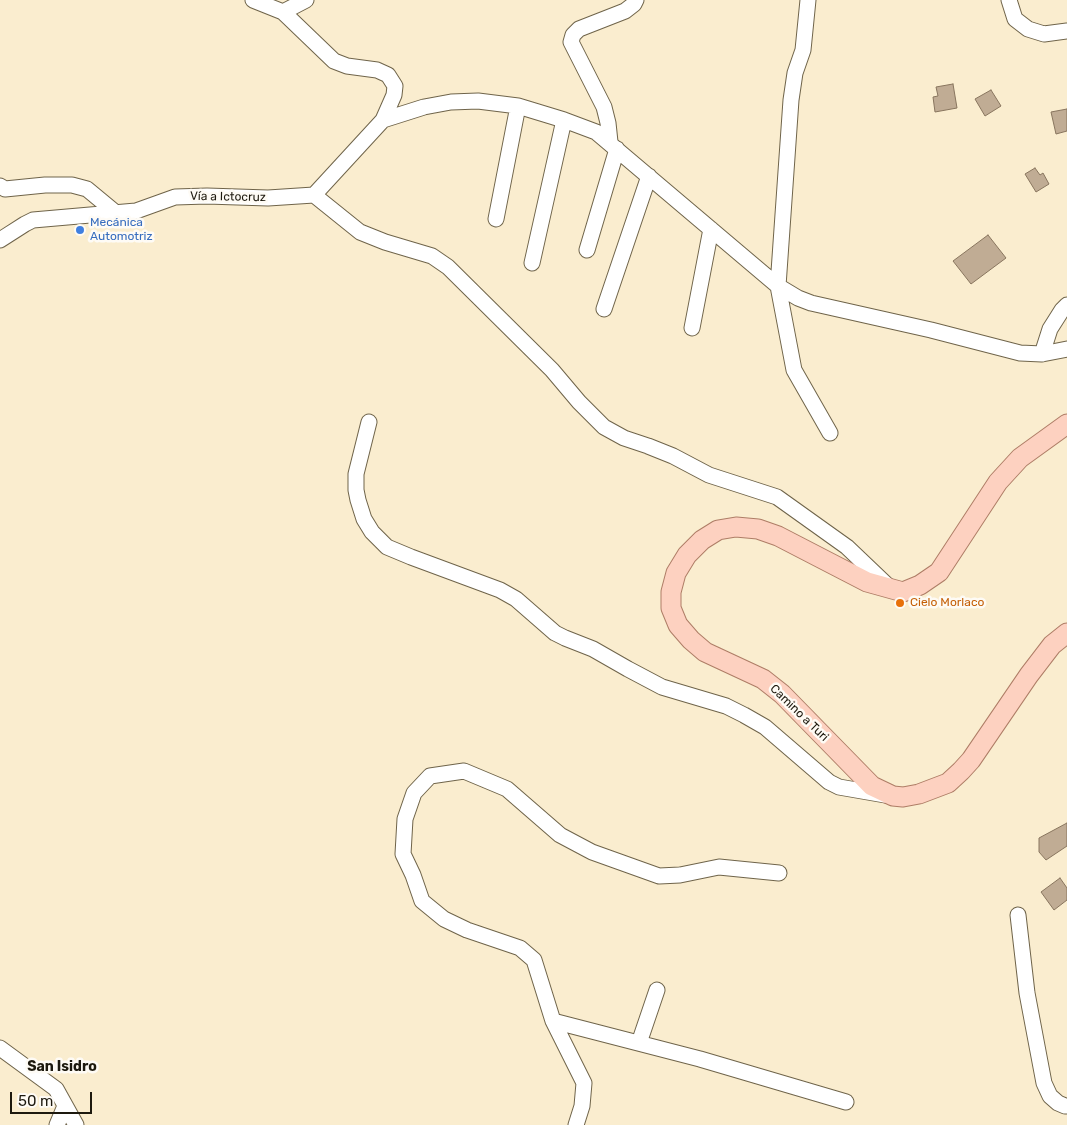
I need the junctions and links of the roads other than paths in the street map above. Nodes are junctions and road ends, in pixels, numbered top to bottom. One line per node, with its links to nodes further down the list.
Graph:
1 (253, 0): 6 (street)
2 (306, 0): 6 (street)
3 (636, 0): 11 (street)
4 (808, 0): 21 (street)
5 (1009, 0): 7 (street)
6 (282, 12): 9 (street)
7 (1067, 31)
8 (518, 106): 9 (street); 10 (street); 16 (street)
9 (383, 120): 14 (street)
10 (564, 120): 11 (street); 20 (street)
11 (613, 145): 12 (street); 19 (street)
12 (649, 176): 17 (street); 23 (street)
13 (0, 186): 15 (street)
14 (314, 195): 15 (street, Vía a Ictocruz); 30 (street)
15 (116, 213): 18 (street, Vía a Ictocruz)
16 (496, 220)
17 (712, 229): 21 (street); 24 (street)
18 (0, 240)
19 (587, 250)
20 (532, 264)
21 (778, 286): 26 (street); 29 (street)
22 (1067, 304): 26 (street)
23 (604, 309)
24 (692, 328)
25 (1067, 349): 26 (street)
26 (1042, 354)
27 (369, 422): 32 (street)
28 (1067, 424): 30 (main road, Camino a Turi)
29 (830, 433)
30 (890, 588): 32 (main road, Camino a Turi)
31 (1067, 633): 32 (main road, Camino a Turi)
32 (894, 796)
33 (779, 873): 36 (street)
34 (1018, 914): 41 (street)
35 (657, 990): 37 (street)
36 (553, 1021): 37 (street); 44 (street)
37 (639, 1043): 39 (street)
38 (0, 1048): 40 (street)
39 (846, 1102)
40 (65, 1106): 42 (street); 43 (street)
41 (1067, 1106)
42 (58, 1125)
43 (76, 1125)
44 (576, 1125)

